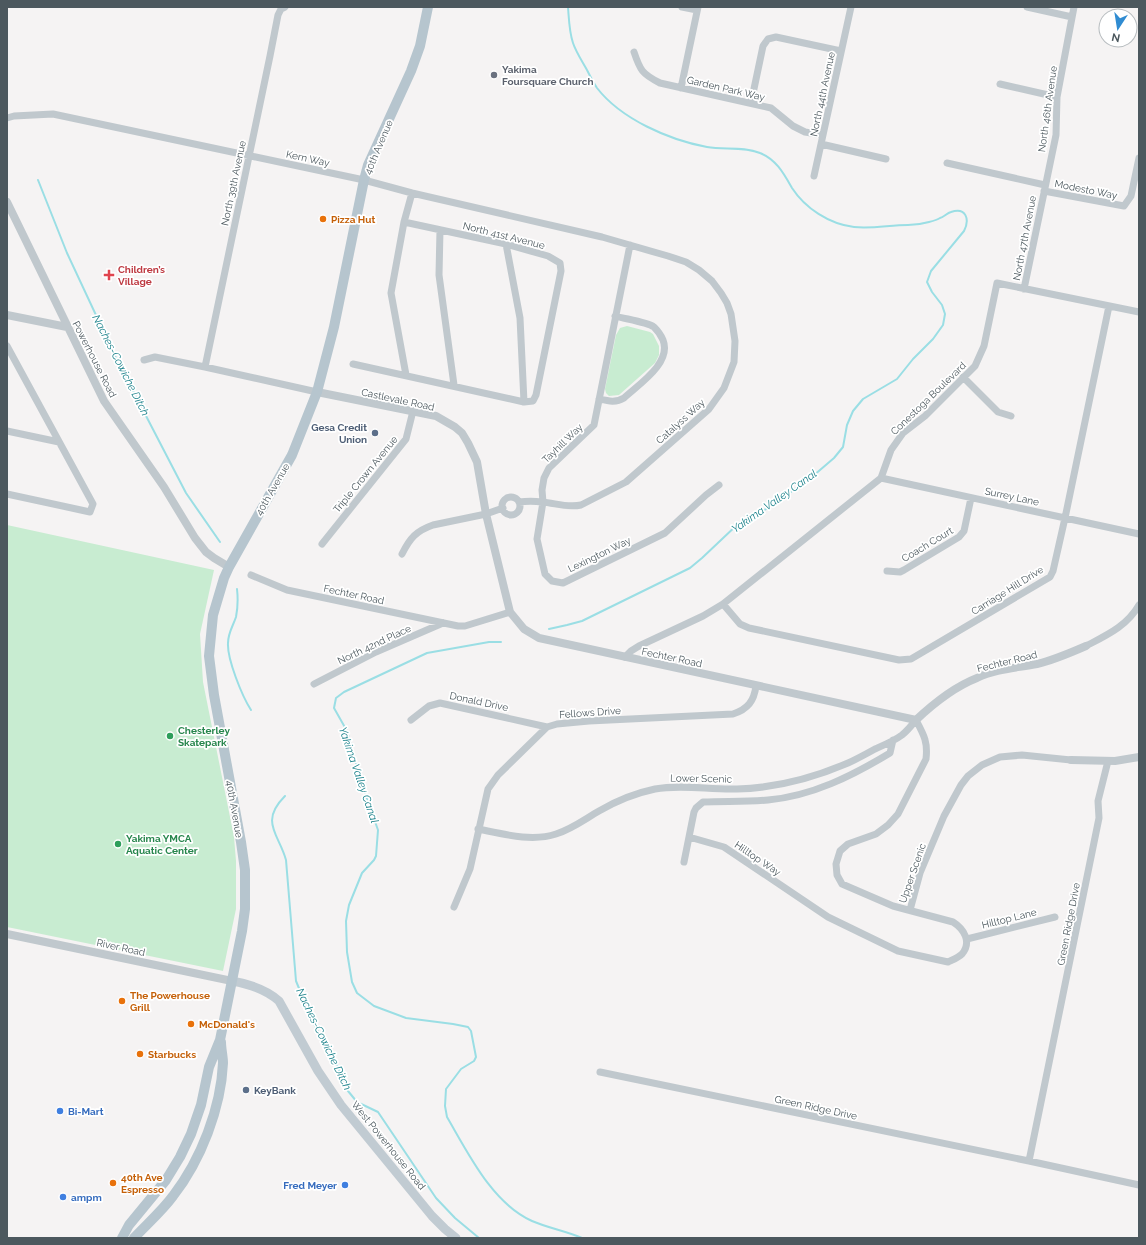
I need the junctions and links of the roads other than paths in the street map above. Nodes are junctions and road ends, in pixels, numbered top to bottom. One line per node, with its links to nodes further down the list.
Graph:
1 (285, 7): 18 (street, North 39th Avenue)
2 (428, 7): 23 (main road, 40th Avenue)
3 (682, 7): 7 (street)
4 (851, 7): 9 (street, North 44th Avenue)
5 (1027, 7): 8 (street)
6 (1074, 7): 8 (street, North 46th Avenue)
7 (697, 8): 12 (street)
8 (1072, 17): 13 (street, North 46th Avenue)
9 (841, 51): 14 (street); 16 (street, North 44th Avenue)
10 (634, 52): 12 (street, Garden Park Way)
11 (1000, 84): 13 (street)
12 (681, 88): 14 (street, Garden Park Way)
13 (1057, 97): 24 (street, North 46th Avenue)
14 (752, 103): 16 (street, Garden Park Way)
15 (7, 118): 18 (street, Kern Way)
16 (823, 135): 17 (street, North 44th Avenue)
17 (821, 144): 20 (street, North 44th Avenue); 22 (street)
18 (249, 156): 23 (street, Kern Way); 41 (street, North 39th Avenue)
19 (1139, 158): 24 (street, Modesto Way)
20 (886, 159)
21 (947, 164): 24 (street, Modesto Way)
22 (814, 176)
23 (364, 180): 25 (street, Kern Way); 45 (main road, 40th Avenue)
24 (1044, 188): 32 (street, North 47th Avenue)
25 (412, 193): 27 (street); 29 (street, Kern Way)
26 (7, 202): 37 (street, Powerhouse Road)
27 (404, 222): 28 (street, North 41st Avenue); 42 (street)
28 (440, 230): 30 (street, North 41st Avenue); 44 (street)
29 (602, 237): 31 (street, Catalyss Way)
30 (506, 244): 47 (street); 47 (street, North 41st Avenue)
31 (630, 245): 36 (street, Tayhill Way); 57 (street, Catalyss Way)
32 (1024, 289): 33 (street, Conestoga Boulevard); 43 (street, Conestoga Boulevard)
33 (1108, 306): 34 (street, Conestoga Boulevard); 60 (street, Carriage Hill Drive)
34 (1139, 312)
35 (7, 315): 37 (street)
36 (615, 316): 46 (street, Tayhill Way); 46 (street)
37 (67, 327): 64 (street, Powerhouse Road)
38 (7, 346): 51 (street)
39 (144, 360): 41 (street, Castlevale Road)
40 (353, 364): 42 (street)
41 (205, 367): 45 (street, Castlevale Road)
42 (406, 375): 44 (street)
43 (963, 377): 49 (street); 52 (street, Conestoga Boulevard)
44 (454, 386): 47 (street)
45 (317, 392): 48 (street, Castlevale Road); 64 (main road, 40th Avenue)
46 (599, 399): 57 (street, Tayhill Way)
47 (524, 402)
48 (413, 411): 59 (street, Castlevale Road); 62 (street, Triple Crown Avenue)
49 (1011, 416)
50 (7, 431): 51 (street)
51 (59, 442): 54 (street)
52 (881, 478): 55 (street, Surrey Lane); 67 (street)
53 (719, 485): 57 (street, Lexington Way)
54 (7, 494)
55 (971, 498): 60 (street, Surrey Lane); 65 (street, Coach Court)
56 (519, 502): 57 (street, Catalyss Way); 58 (street, Catalyss Way); 58 (street, Catalyss Way)
57 (543, 502)
58 (503, 508): 59 (street, Catalyss Way)
59 (486, 514): 63 (street, Catalyss Way); 69 (street, Castlevale Road)
60 (1066, 518): 61 (street, Surrey Lane); 67 (street, Carriage Hill Drive)
61 (1139, 534)
62 (322, 544)
63 (402, 554)
64 (229, 567): 90 (main road, 40th Avenue)
65 (887, 571)
66 (251, 575): 70 (street, Fechter Road)
67 (723, 604): 72 (street)
68 (1139, 605): 71 (street)
69 (510, 612): 70 (street, Fechter Road); 72 (street, Fechter Road)
70 (443, 623): 73 (street, North 42nd Place)
71 (1086, 646): 76 (street, Fechter Road)
72 (625, 657): 74 (street, Fechter Road)
73 (314, 684)
74 (756, 686): 76 (street, Fechter Road); 77 (street, Fellows Drive)
75 (411, 720): 77 (street, Donald Drive)
76 (916, 720): 78 (street, Lower Scenic); 86 (street, Upper Scenic)
77 (546, 727): 82 (street, Fellows Drive)
78 (894, 740): 82 (street, Lower Scenic); 83 (street)
79 (1139, 757): 81 (street)
80 (1071, 760): 81 (street); 86 (street, Upper Scenic)
81 (1108, 761): 93 (street, Green Ridge Drive)
82 (478, 829): 85 (street, Fellows Drive)
83 (689, 836): 84 (street); 89 (street, Hilltop Way)
84 (684, 862)
85 (454, 907)
86 (910, 910): 89 (street)
87 (1055, 917): 89 (street, Hilltop Lane)
88 (7, 934): 90 (street, River Road)
89 (967, 939)
90 (232, 981): 91 (main road, 40th Avenue); 97 (main road, West Powerhouse Road)
91 (220, 1040): 95 (main road); 96 (main road)
92 (600, 1072): 93 (street, Green Ridge Drive)
93 (1029, 1161): 94 (street, Green Ridge Drive)
94 (1139, 1185)
95 (122, 1238)
96 (134, 1238)
97 (456, 1238)

